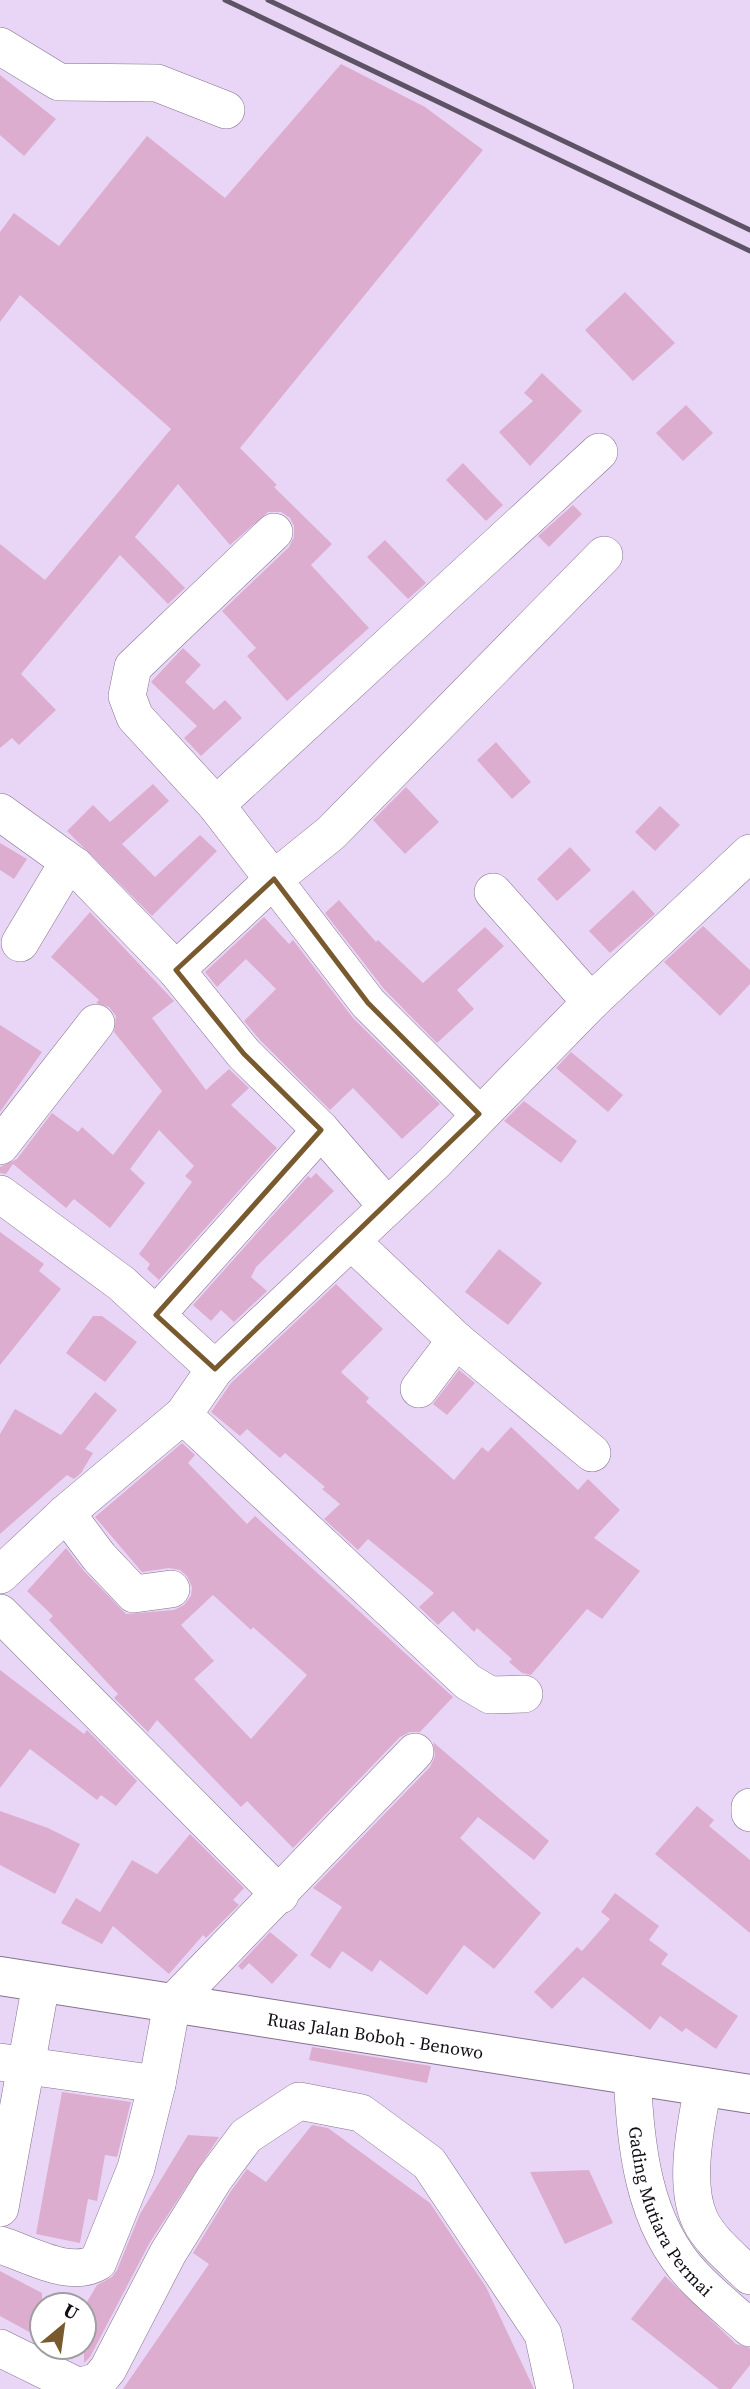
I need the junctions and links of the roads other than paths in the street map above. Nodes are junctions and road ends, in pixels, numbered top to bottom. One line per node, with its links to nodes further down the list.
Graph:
1 (0, 46): 2 (street)
2 (226, 110)
3 (599, 452): 6 (street)
4 (274, 532): 6 (street)
5 (604, 555): 10 (street)
6 (216, 805): 10 (street)
7 (0, 812): 9 (street)
8 (750, 853): 14 (street)
9 (75, 866): 12 (street); 13 (street)
10 (274, 879): 13 (street); 16 (street)
11 (494, 892): 14 (street)
12 (20, 943)
13 (176, 970): 17 (street)
14 (591, 1002): 16 (street)
15 (96, 1023): 18 (street)
16 (479, 1114): 20 (street)
17 (321, 1130): 20 (street); 22 (street)
18 (0, 1146)
19 (0, 1194): 22 (street)
20 (386, 1205): 21 (street)
21 (351, 1241): 23 (street); 24 (street)
22 (156, 1315): 24 (street)
23 (456, 1340): 25 (street); 27 (street)
24 (215, 1369): 26 (street)
25 (419, 1389)
26 (183, 1415): 28 (street); 32 (street)
27 (592, 1452)
28 (66, 1513): 29 (street); 30 (street)
29 (0, 1575)
30 (171, 1589)
31 (0, 1613): 36 (street)
32 (524, 1694)
33 (415, 1752): 36 (street)
34 (750, 1807): 35 (street)
35 (750, 1813)
36 (280, 1895): 39 (street)
37 (0, 1976): 38 (main road, Ruas Jalan Boboh - Benowo)
38 (41, 1984): 39 (main road, Ruas Jalan Boboh - Benowo); 40 (street)
39 (172, 2004): 41 (main road, Ruas Jalan Boboh - Benowo); 42 (street)
40 (14, 2064): 42 (street); 45 (street)
41 (632, 2075): 43 (main road, Ruas Jalan Boboh - Benowo); 47 (street, Gading Mutiara Permai)
42 (157, 2084): 48 (street)
43 (702, 2087): 44 (main road, Ruas Jalan Boboh - Benowo); 46 (street, Gading Mutiara Permai)
44 (750, 2095)
45 (0, 2208)
46 (700, 2221): 47 (street); 49 (street, Gading Mutiara Permai)
47 (664, 2235): 50 (street, Gading Mutiara Permai)
48 (0, 2245)
49 (750, 2276)
50 (750, 2328)
51 (0, 2348): 52 (street)
52 (555, 2389)

